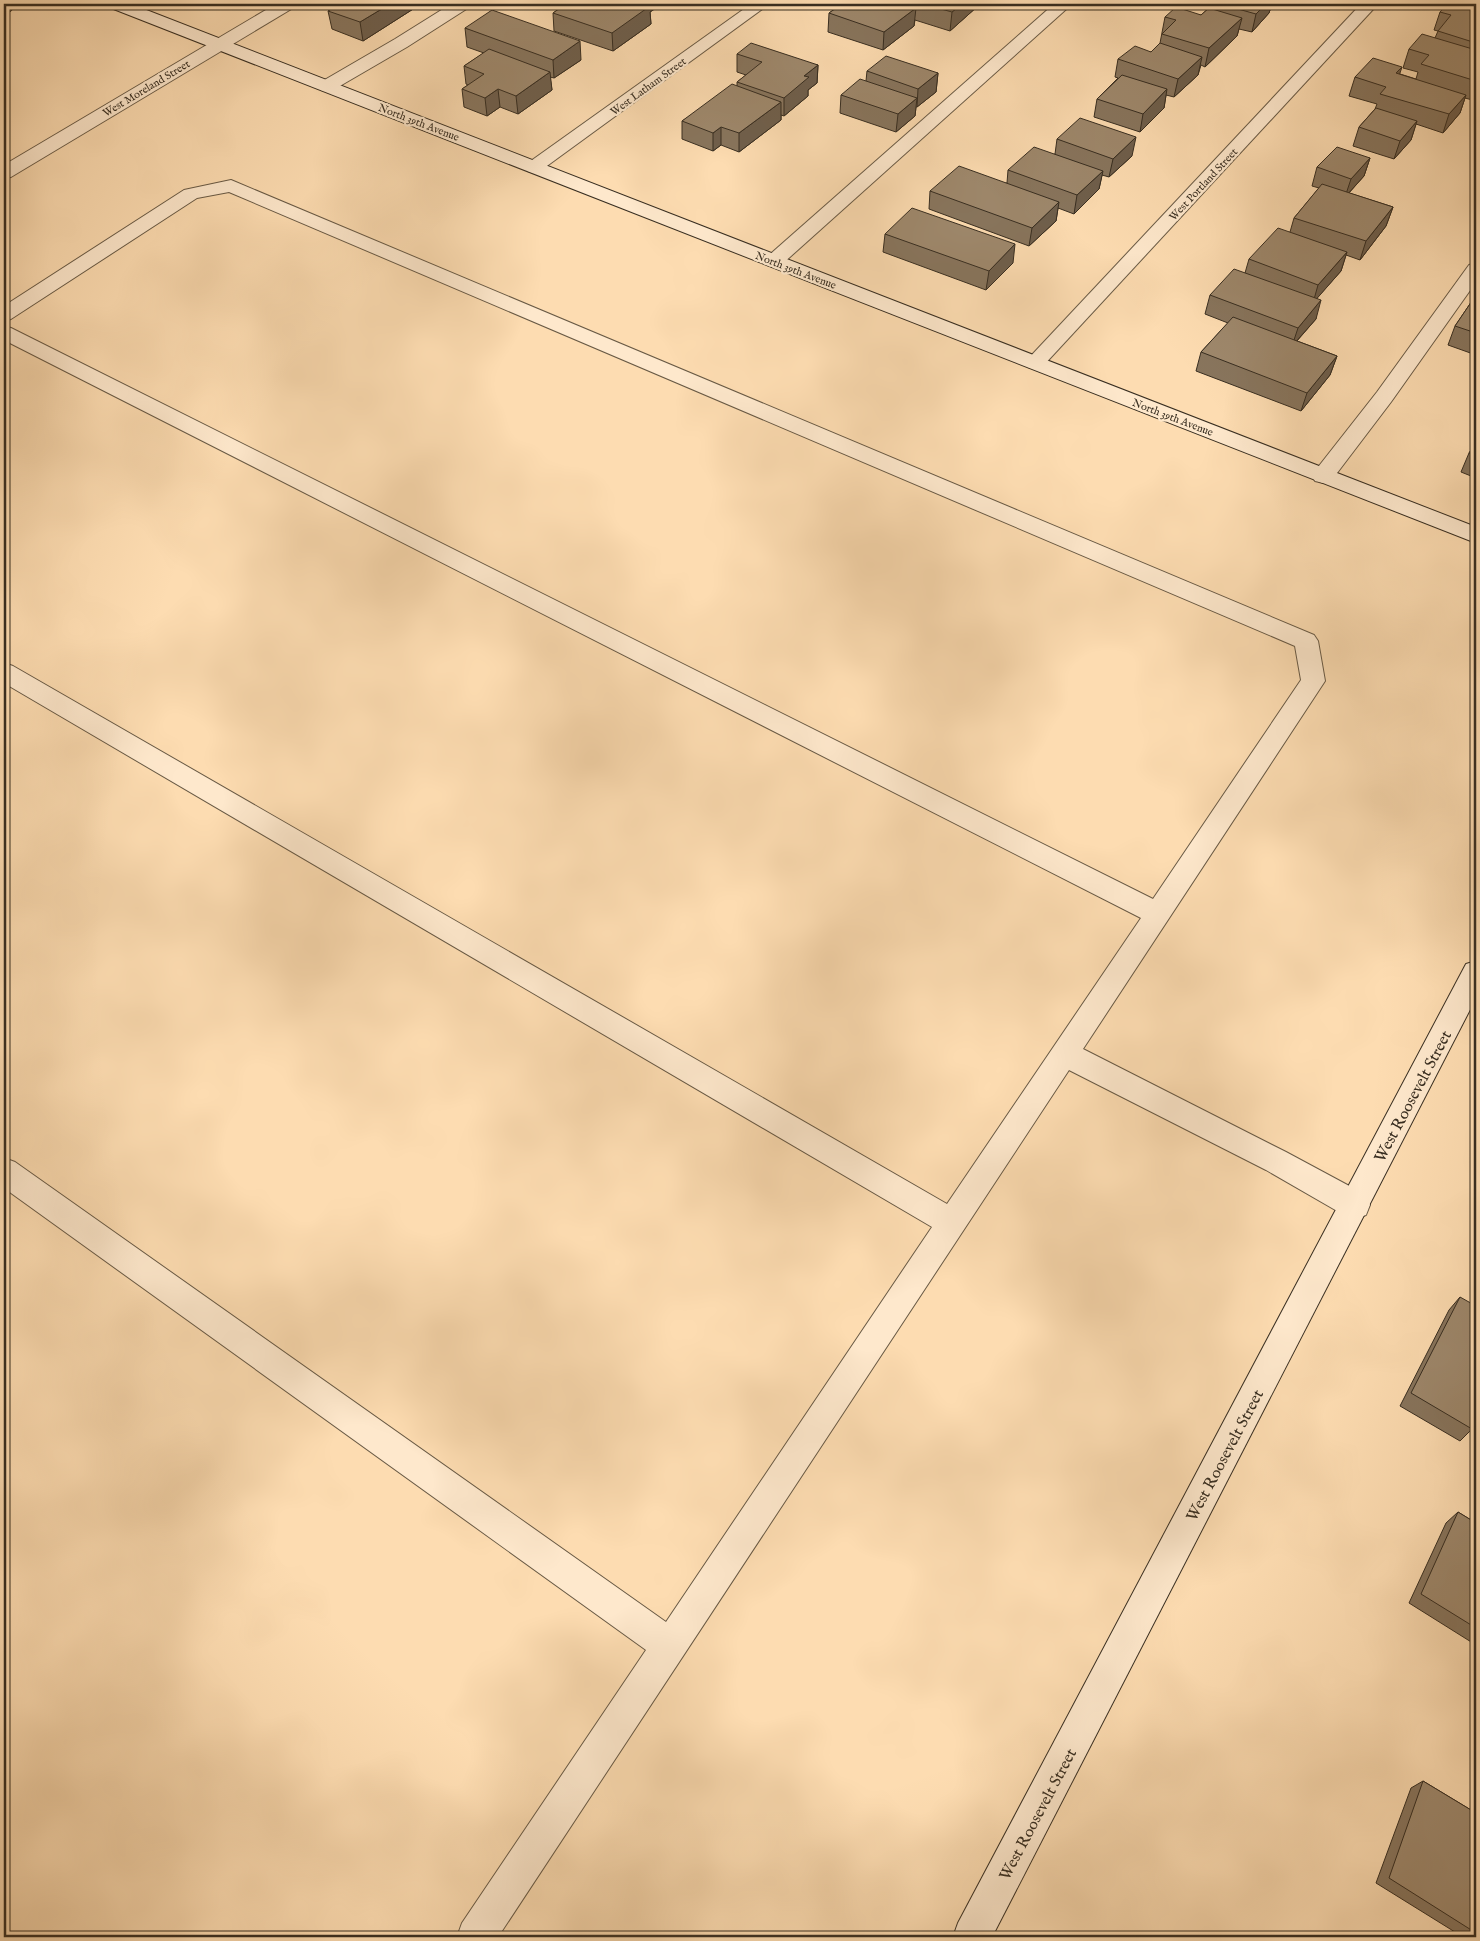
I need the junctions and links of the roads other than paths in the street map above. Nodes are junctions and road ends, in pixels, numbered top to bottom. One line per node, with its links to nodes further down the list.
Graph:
1 (9, 4): 8 (highway)
2 (116, 4): 9 (street, North 39th Avenue)
3 (287, 4): 9 (street, West Moreland Street)
4 (462, 4): 10 (street)
5 (761, 4): 11 (street, West Latham Street)
6 (1064, 4): 13 (street)
7 (1370, 4): 17 (street, West Portland Street)
8 (4, 7)
9 (220, 44): 10 (street, North 39th Avenue); 12 (street, West Moreland Street)
10 (327, 86): 11 (street, North 39th Avenue)
11 (534, 167): 13 (street, North 39th Avenue)
12 (4, 173)
13 (774, 261): 17 (street, North 39th Avenue)
14 (1476, 269): 18 (street)
15 (4, 315): 21 (street)
16 (4, 332): 21 (street)
17 (1036, 363): 18 (street, North 39th Avenue)
18 (1324, 476): 19 (street, North 39th Avenue)
19 (1476, 536)
20 (4, 672): 26 (street)
21 (1158, 914): 23 (street)
22 (1476, 972): 25 (street, West Roosevelt Street)
23 (1065, 1054): 25 (street); 26 (street)
24 (4, 1171): 27 (street)
25 (1355, 1205): 29 (street, West Roosevelt Street)
26 (952, 1223): 27 (street)
27 (670, 1646): 28 (street)
28 (476, 1937)
29 (972, 1937)

